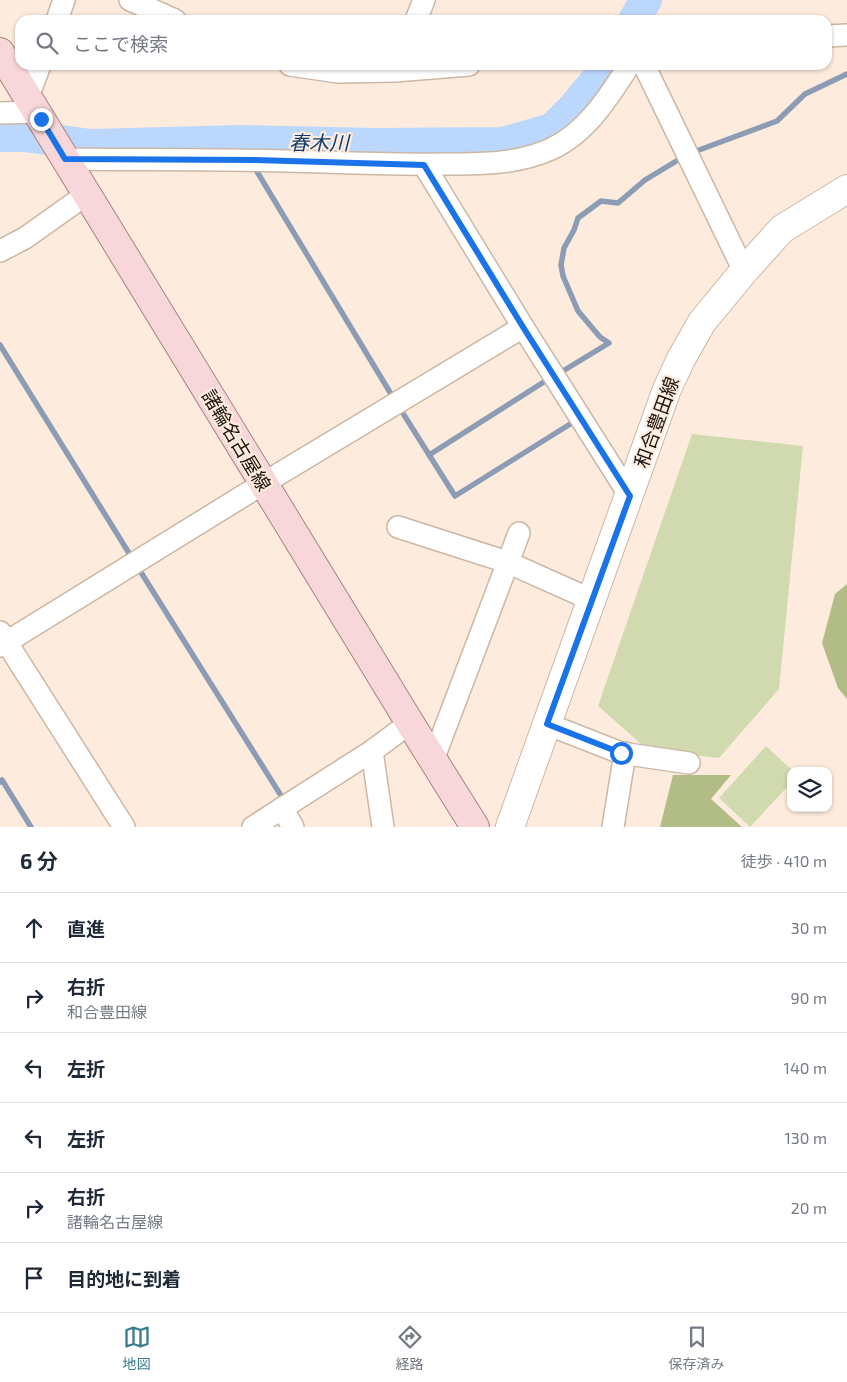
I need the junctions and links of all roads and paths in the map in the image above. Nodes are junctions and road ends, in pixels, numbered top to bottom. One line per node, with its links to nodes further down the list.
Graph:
1 (64, 0): 4 (street)
2 (130, 0): 5 (street)
3 (424, 0): 6 (street)
4 (59, 15)
5 (164, 15)
6 (418, 15)
7 (847, 35): 8 (street)
8 (832, 36)
9 (0, 52): 15 (main road, 諸輪名古屋線)
10 (38, 70): 15 (street)
11 (324, 70): 12 (street)
12 (367, 70)
13 (632, 70): 18 (street)
14 (638, 70): 22 (street)
15 (34, 108): 16 (street); 17 (main road, 諸輪名古屋線)
16 (0, 113)
17 (63, 156): 18 (street); 20 (main road, 諸輪名古屋線)
18 (424, 165): 23 (street)
19 (847, 188): 22 (main road, 和合豊田線)
20 (87, 194): 21 (street); 24 (main road, 諸輪名古屋線)
21 (0, 251)
22 (744, 271): 25 (main road, 和合豊田線)
23 (523, 327): 24 (street); 25 (street)
24 (264, 483): 30 (street); 31 (main road, 諸輪名古屋線)
25 (630, 496): 29 (main road, 和合豊田線)
26 (398, 527): 28 (street)
27 (519, 534): 28 (street)
28 (507, 562): 29 (street); 35 (street)
29 (592, 600): 32 (main road, 和合豊田線)
30 (2, 640): 38 (street)
31 (410, 723): 33 (street); 35 (main road, 諸輪名古屋線)
32 (547, 724): 34 (street); 43 (main road, 和合豊田線)
33 (372, 751): 37 (street); 41 (street)
34 (625, 753): 36 (street); 44 (street)
35 (433, 760): 42 (main road, 諸輪名古屋線)
36 (689, 763)
37 (282, 808): 39 (street); 40 (street)
38 (124, 827)
39 (253, 827)
40 (293, 827)
41 (383, 827)
42 (475, 827)
43 (510, 827)
44 (612, 827)

